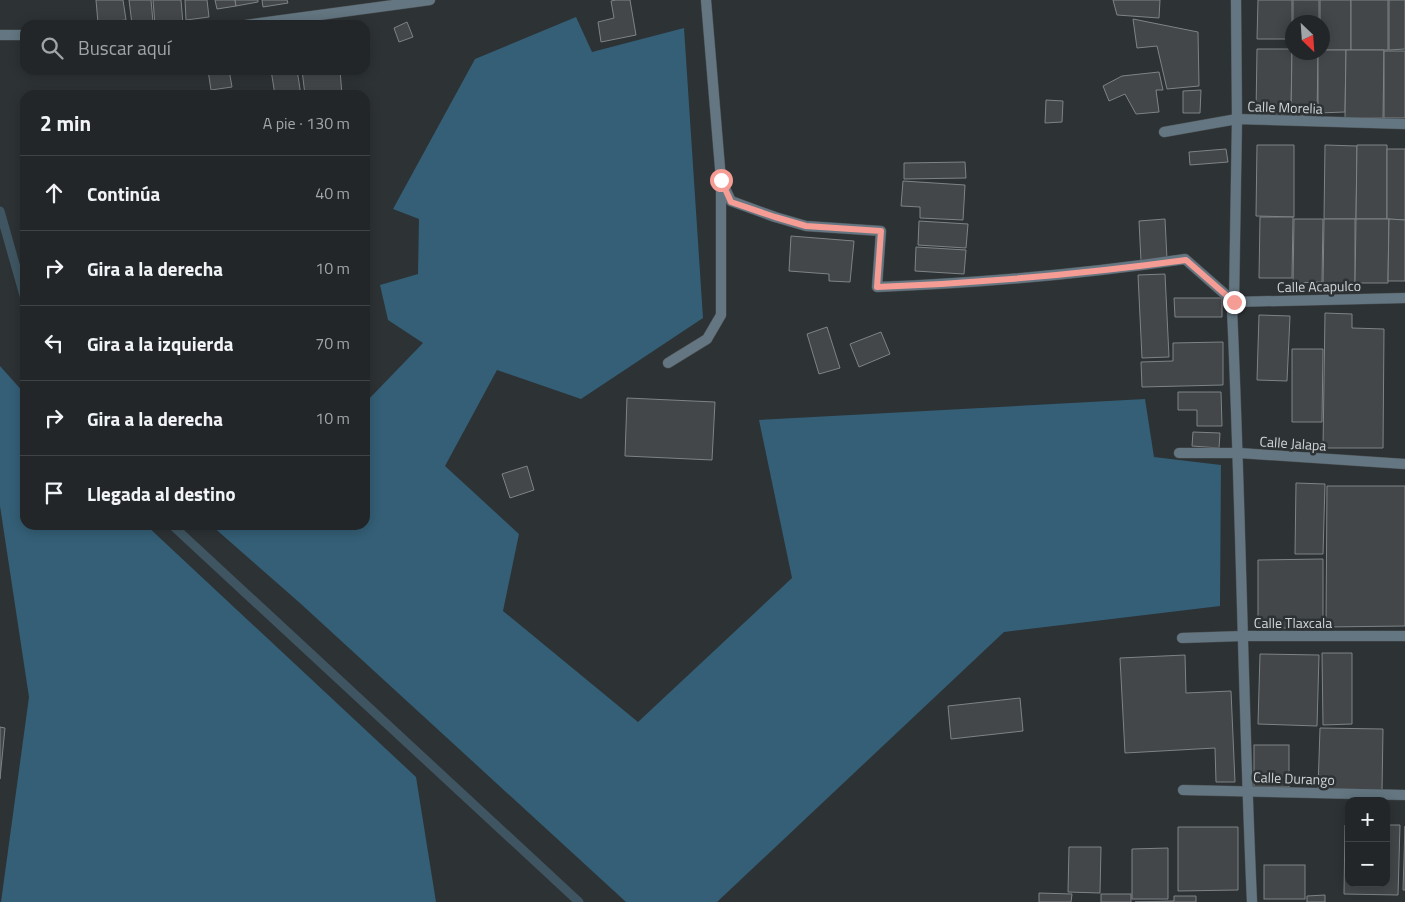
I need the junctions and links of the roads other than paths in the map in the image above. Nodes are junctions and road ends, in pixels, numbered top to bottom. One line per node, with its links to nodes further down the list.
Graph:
1 (430, 0): 4 (street)
2 (706, 0): 10 (street)
3 (1236, 0): 7 (street)
4 (283, 20)
5 (0, 35): 6 (street)
6 (20, 35)
7 (1237, 119): 8 (street, Calle Morelia); 9 (street, Calle Morelia); 12 (street)
8 (1405, 124)
9 (1164, 132)
10 (721, 180): 12 (street); 13 (street)
11 (1405, 298): 12 (street, Calle Acapulco)
12 (1234, 302): 15 (street)
13 (668, 363)
14 (1179, 453): 15 (street, Calle Jalapa)
15 (1239, 453): 16 (street, Calle Jalapa); 17 (street)
16 (1405, 464)
17 (1243, 636): 18 (street, Calle Tlaxcala); 19 (street, Calle Tlaxcala); 21 (street)
18 (1405, 636)
19 (1182, 638)
20 (1183, 790): 21 (street, Calle Durango)
21 (1247, 791): 22 (street, Calle Durango); 23 (street)
22 (1405, 795)
23 (1252, 902)

